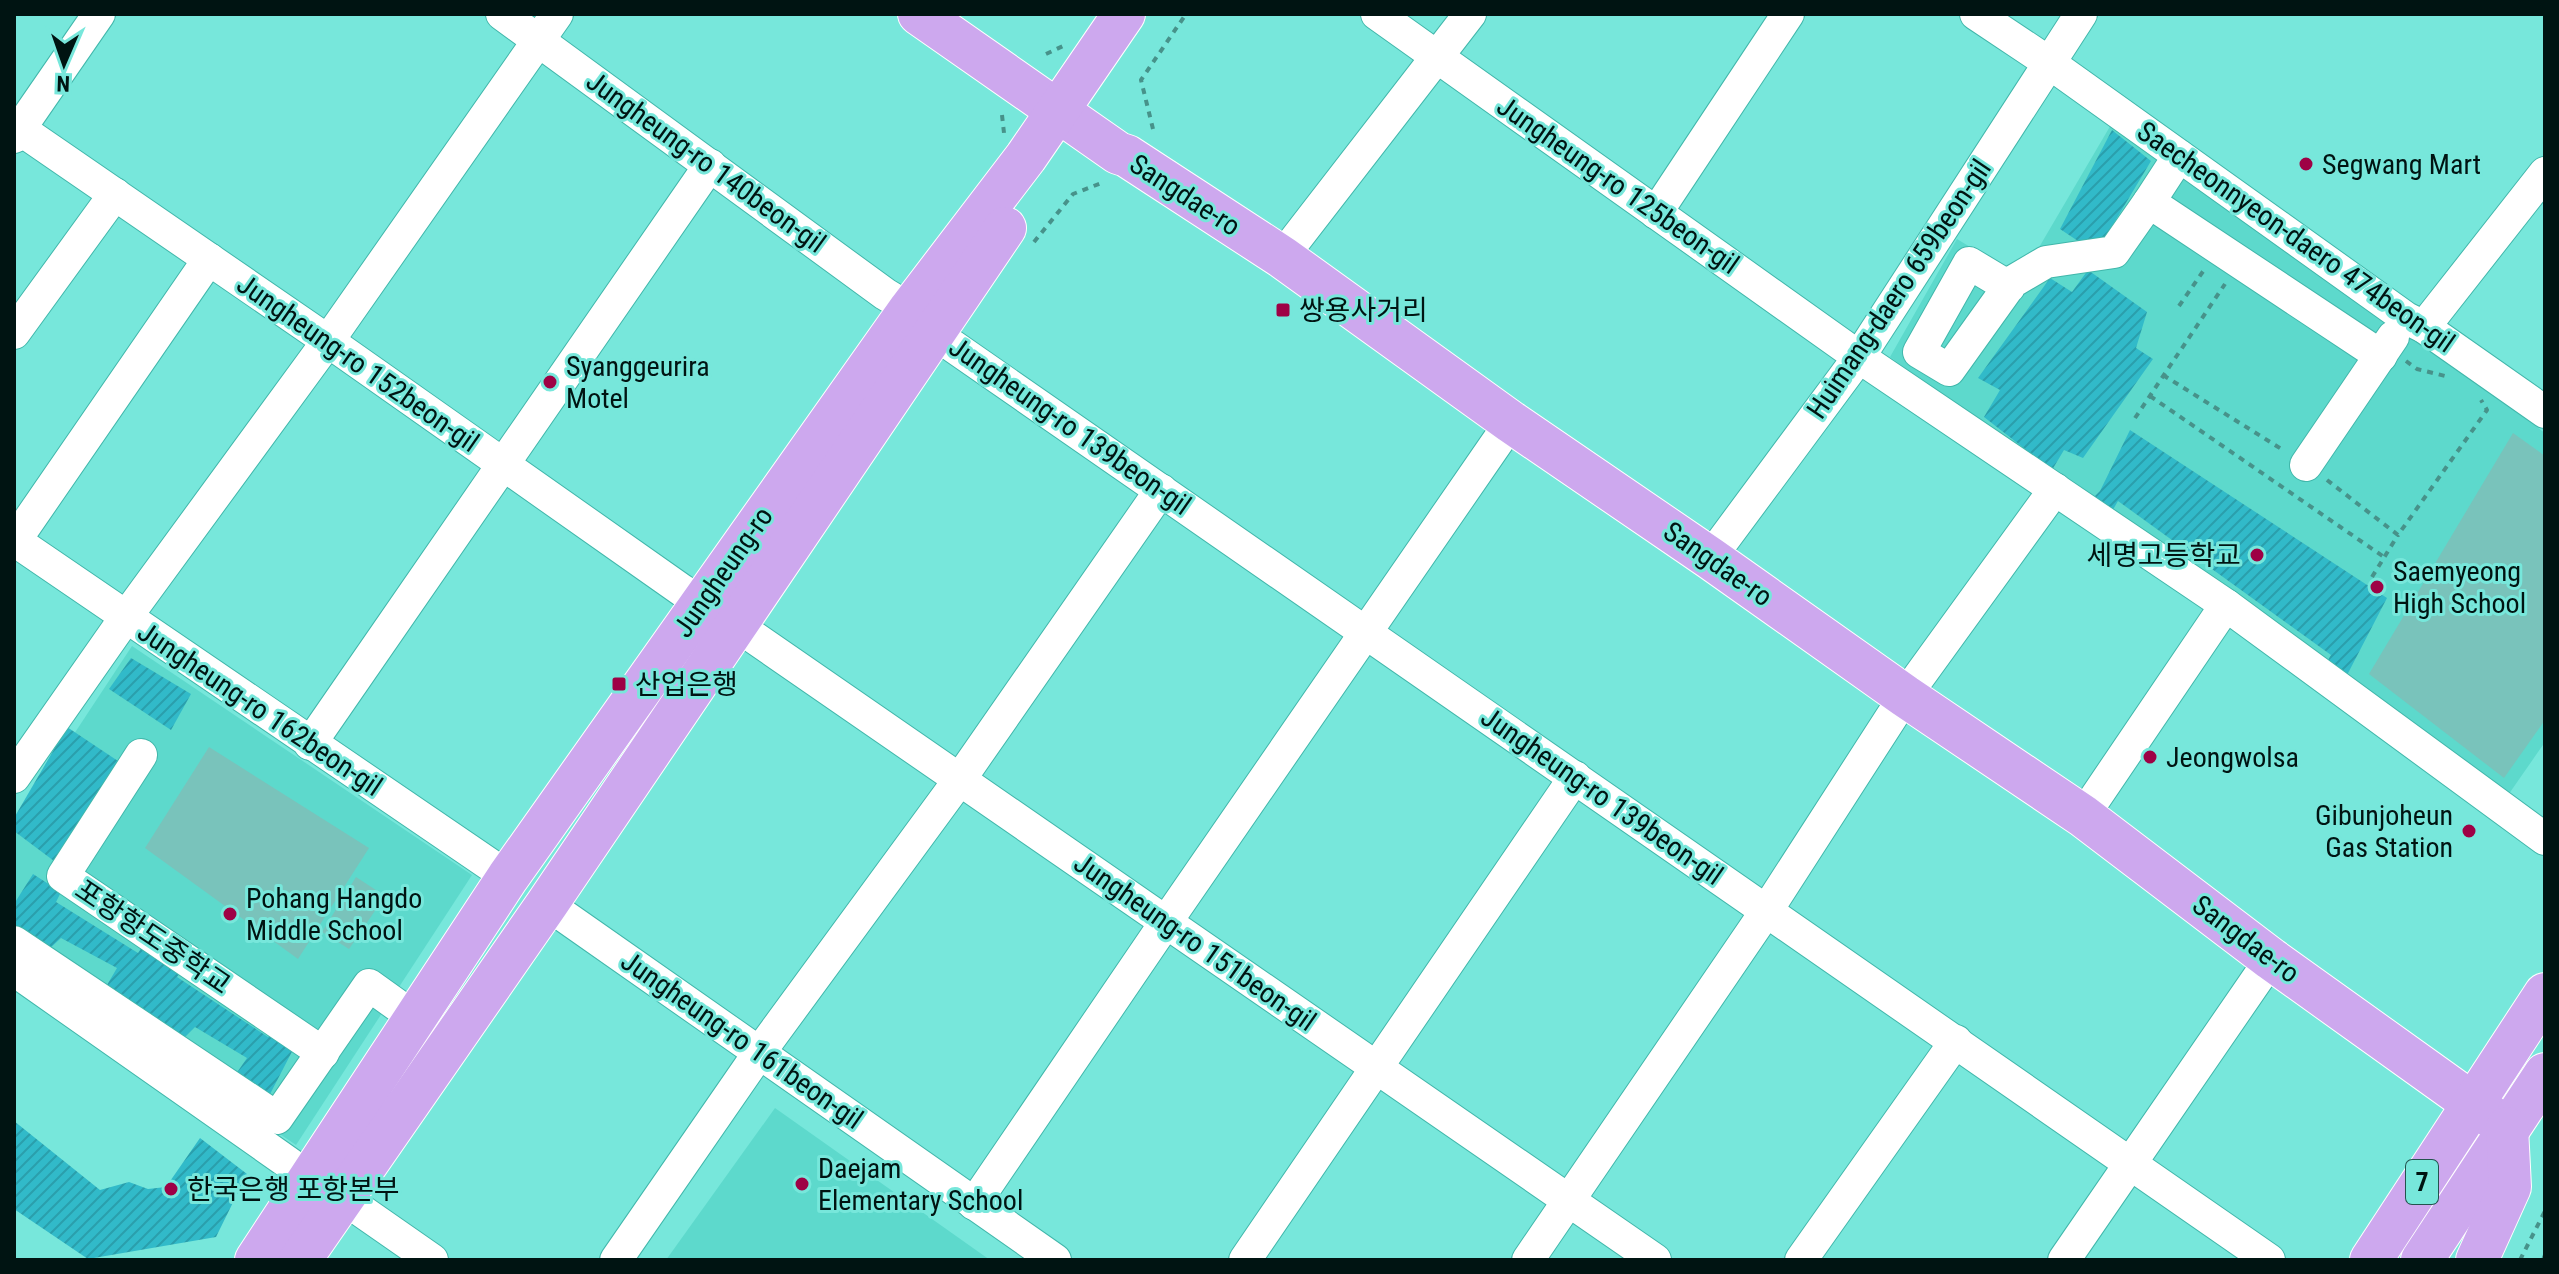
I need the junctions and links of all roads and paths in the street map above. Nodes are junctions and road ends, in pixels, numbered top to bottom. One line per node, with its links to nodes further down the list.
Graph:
1 (99, 14): 17 (street)
2 (502, 14): 12 (street, Jungheung-ro 140beon-gil)
3 (919, 14): 15 (main road, Sangdae-ro)
4 (1124, 14): 15 (main road, Jungheung-ro)
5 (1154, 14): 15 (main road, Jungheung-ro)
6 (1186, 14): 16 (path)
7 (1377, 14): 13 (street, Jungheung-ro 125beon-gil)
8 (1470, 14): 13 (street)
9 (1788, 14): 23 (street)
10 (1976, 14): 14 (street, Saecheonnyeon-daero 474beon-gil)
11 (2081, 14): 14 (street, Huimang-daero 659beon-gil)
12 (548, 27): 19 (street, Jungheung-ro 140beon-gil); 34 (street)
13 (1438, 58): 23 (street, Jungheung-ro 125beon-gil); 25 (street)
14 (2048, 62): 18 (street, Saecheonnyeon-daero 474beon-gil); 27 (street, Huimang-daero 659beon-gil)
15 (1067, 117): 25 (main road, Sangdae-ro); 31 (main road, Jungheung-ro)
16 (1153, 129)
17 (16, 130): 21 (street, Jungheung-ro 152beon-gil)
18 (2179, 156): 22 (street); 32 (street, Saecheonnyeon-daero 474beon-gil)
19 (710, 165): 31 (street, Jungheung-ro 140beon-gil); 44 (street)
20 (2545, 173): 32 (street)
21 (115, 194): 26 (street, Jungheung-ro 152beon-gil); 33 (street)
22 (2149, 202): 24 (street); 28 (street)
23 (1656, 213): 36 (street, Jungheung-ro 125beon-gil)
24 (2229, 255): 30 (path); 35 (street); 37 (path)
25 (1282, 257): 43 (main road, Sangdae-ro)
26 (209, 259): 34 (street, Jungheung-ro 152beon-gil); 49 (street)
27 (1911, 276): 29 (street); 36 (street, Huimang-daero 659beon-gil)
28 (2009, 287): 29 (street); 29 (street)
29 (1948, 300)
30 (2179, 306)
31 (922, 321): 47 (street, Jungheung-ro 139beon-gil); 53 (main road, Jungheung-ro); 56 (main road, Jungheung-ro)
32 (2415, 322): 35 (street); 41 (street, Saecheonnyeon-daero 474beon-gil)
33 (14, 333)
34 (328, 341): 44 (street, Jungheung-ro 152beon-gil); 55 (street)
35 (2384, 352): 38 (path); 45 (street)
36 (1859, 357): 46 (street, Jungheung-ro 125beon-gil); 51 (street, Huimang-daero 659beon-gil)
37 (2163, 375): 39 (path); 45 (path)
38 (2458, 379)
39 (2150, 396): 42 (path); 50 (path)
40 (2480, 399): 48 (path)
41 (2545, 412)
42 (2135, 418)
43 (1511, 422): 51 (main road, Sangdae-ro); 57 (street)
44 (503, 464): 53 (street, Jungheung-ro 152beon-gil); 59 (street)
45 (2306, 465): 48 (path)
46 (2055, 489): 54 (street, Jungheung-ro 125beon-gil); 58 (street)
47 (1161, 490): 57 (street, Jungheung-ro 139beon-gil); 63 (street)
48 (2398, 535): 50 (path)
49 (14, 541): 55 (street, Jungheung-ro 162beon-gil)
50 (2384, 557): 52 (path)
51 (1710, 558): 58 (main road, Sangdae-ro)
52 (2372, 577)
53 (702, 601): 66 (main road, Jungheung-ro)
54 (2226, 605): 64 (street); 65 (street, Jungheung-ro 125beon-gil)
55 (126, 617): 59 (street, Jungheung-ro 162beon-gil); 61 (street)
56 (736, 625): 63 (street, Jungheung-ro 151beon-gil); 67 (main road, Jungheung-ro)
57 (1365, 631): 62 (street, Jungheung-ro 139beon-gil); 69 (street)
58 (1905, 696): 64 (main road, Sangdae-ro); 68 (street)
59 (310, 744): 66 (street, Jungheung-ro 162beon-gil)
60 (141, 755): 76 (street, 포항항도중학교)
61 (14, 777)
62 (1575, 777): 68 (street, Jungheung-ro 139beon-gil); 78 (street)
63 (960, 779): 69 (street, Jungheung-ro 151beon-gil); 77 (street)
64 (2083, 816): 71 (main road, Sangdae-ro)
65 (2545, 839)
66 (508, 877): 74 (main road, Jungheung-ro)
67 (547, 904): 77 (street, Jungheung-ro 161beon-gil); 83 (main road, Jungheung-ro)
68 (1767, 910): 75 (street, Jungheung-ro 139beon-gil); 84 (street)
69 (1166, 922): 78 (street, Jungheung-ro 151beon-gil); 85 (street)
70 (14, 942): 76 (street)
71 (2271, 959): 80 (main road, Sangdae-ro); 82 (street)
72 (14, 970): 83 (street)
73 (2545, 994): 80 (main road, 7)
74 (415, 1018): 76 (street); 83 (main road, Jungheung-ro)
75 (1956, 1041): 82 (street, Jungheung-ro 139beon-gil); 95 (street)
76 (323, 1053)
77 (759, 1053): 85 (street, Jungheung-ro 161beon-gil); 90 (street)
78 (1376, 1067): 84 (street, Jungheung-ro 151beon-gil); 92 (street)
79 (2545, 1074): 81 (main road, 7)
80 (2473, 1104): 81 (main road, Sangdae-ro); 98 (main road, 7)
81 (2507, 1128): 99 (main road, 7); 100 (main road)
82 (2131, 1164): 96 (street); 97 (street, Jungheung-ro 139beon-gil)
83 (326, 1188): 87 (main road, Jungheung-ro); 88 (main road, Jungheung-ro); 89 (street)
84 (1569, 1200): 93 (street); 94 (street, Jungheung-ro 151beon-gil)
85 (974, 1204): 91 (street, Jungheung-ro 161beon-gil)
86 (2545, 1211): 101 (path)
87 (256, 1260)
88 (300, 1260)
89 (432, 1260)
90 (616, 1260)
91 (1055, 1260)
92 (1245, 1260)
93 (1528, 1260)
94 (1655, 1260)
95 (1801, 1260)
96 (2064, 1260)
97 (2269, 1260)
98 (2371, 1260)
99 (2422, 1260)
100 (2477, 1260)
101 (2520, 1260)

